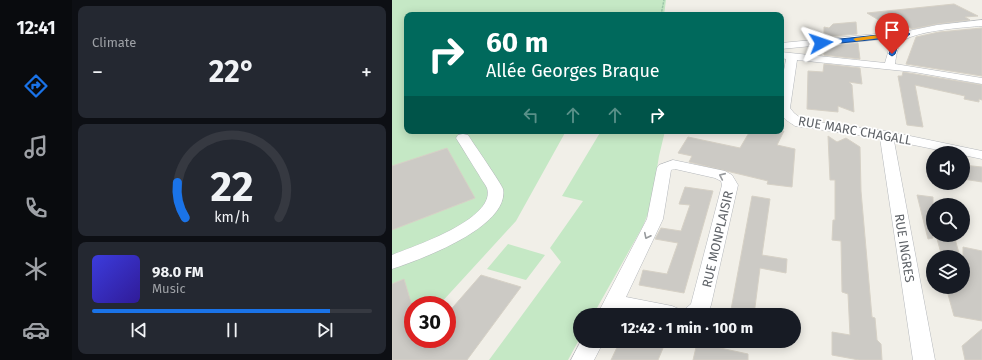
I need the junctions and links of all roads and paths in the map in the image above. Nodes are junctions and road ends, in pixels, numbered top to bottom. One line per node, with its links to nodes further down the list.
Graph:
1 (664, 0): 2 (path)
2 (662, 12)
3 (982, 23): 4 (street)
4 (907, 34): 5 (street); 7 (street)
5 (784, 46)
6 (786, 56): 7 (street); 9 (street, RUE MARC CHAGALL)
7 (889, 66): 8 (street)
8 (982, 81)
9 (886, 135): 11 (street, RUE MARC CHAGALL); 17 (street, RUE INGRES)
10 (464, 138): 12 (street)
11 (982, 155)
12 (392, 262)
13 (611, 308): 14 (street, RUE MONPLAISIR, one-way to 13)
14 (700, 308)
15 (589, 348): 16 (street)
16 (582, 360)
17 (924, 360)

